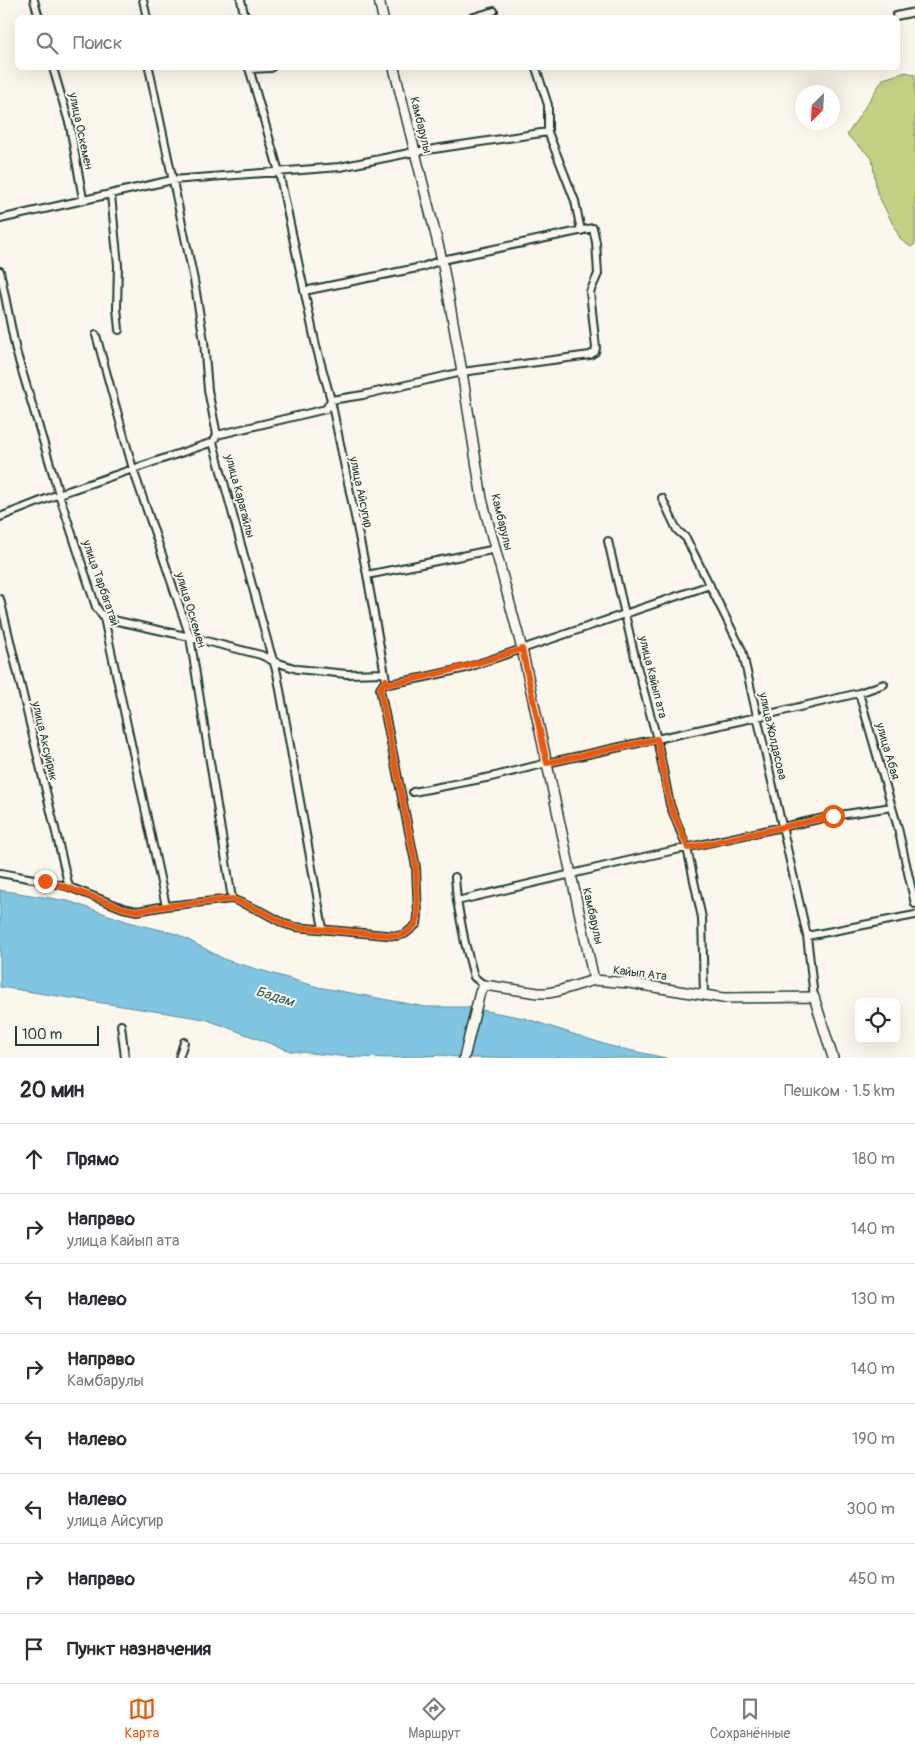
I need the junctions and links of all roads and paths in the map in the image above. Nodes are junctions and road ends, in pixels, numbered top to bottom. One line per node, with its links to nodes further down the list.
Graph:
1 (34, 0): 7 (street)
2 (143, 0): 8 (street)
3 (241, 0): 9 (street)
4 (379, 0): 10 (street)
5 (494, 11): 11 (street)
6 (915, 12): 12 (street)
7 (38, 15)
8 (146, 15)
9 (244, 15)
10 (382, 15)
11 (481, 15)
12 (900, 15)
13 (54, 70): 23 (street, улица Оскемен)
14 (149, 70): 21 (street)
15 (250, 70): 20 (street, улица Айсугир)
16 (394, 70): 19 (street, Камбарулы)
17 (537, 70): 18 (street)
18 (548, 132): 19 (street); 25 (street)
19 (414, 152): 20 (street); 26 (street, Камбарулы)
20 (279, 172): 21 (street); 28 (street, улица Айсугир)
21 (172, 180): 22 (street); 33 (street)
22 (111, 195): 23 (street); 29 (street)
23 (83, 199): 24 (street)
24 (0, 219)
25 (581, 231): 26 (street); 31 (street)
26 (442, 260): 28 (street); 31 (street, Камбарулы)
27 (0, 271): 36 (street, улица Тарбагатай)
28 (304, 291): 32 (street, улица Айсугир)
29 (119, 330)
30 (96, 335): 35 (street, улица Оскемен)
31 (462, 372): 32 (street); 40 (street, Камбарулы)
32 (331, 400): 33 (street); 41 (street, улица Айсугир)
33 (217, 435): 34 (street, улица Карагайлы)
34 (213, 442): 35 (street); 48 (street, улица Карагайлы)
35 (133, 469): 36 (street); 46 (street, улица Оскемен)
36 (59, 494): 38 (street); 45 (street, улица Тарбагатай)
37 (662, 498): 42 (street, улица Жолдасова)
38 (0, 517)
39 (608, 541): 44 (street, улица Кайып ата)
40 (496, 549): 41 (street); 47 (street, Камбарулы)
41 (367, 575): 49 (street, улица Айсугир)
42 (710, 585): 44 (street); 52 (street, улица Жолдасова)
43 (0, 599): 62 (street, улица Аксуйрик)
44 (626, 613): 47 (street); 53 (street, улица Кайып ата)
45 (104, 618): 46 (street); 67 (street, улица Тарбагатай)
46 (190, 637): 48 (street); 64 (street, улица Оскемен)
47 (522, 649): 49 (street); 54 (street, Камбарулы)
48 (273, 661): 49 (street); 69 (street, улица Карагайлы)
49 (385, 676): 69 (street, улица Айсугир)
50 (884, 684): 51 (street)
51 (859, 692): 52 (street); 56 (street, улица Абая)
52 (757, 717): 53 (street); 57 (street, улица Жолдасова)
53 (657, 739): 54 (street); 58 (street, улица Кайып ата)
54 (547, 763): 55 (street); 60 (street, Камбарулы)
55 (413, 792)
56 (892, 806): 57 (street); 63 (street, улица Абая)
57 (783, 827): 58 (street); 70 (street, улица Жолдасова)
58 (688, 848): 60 (street); 73 (street, улица Кайып ата)
59 (0, 873): 62 (street)
60 (571, 874): 65 (street); 71 (street, Камбарулы)
61 (455, 877): 65 (street)
62 (69, 888): 67 (street)
63 (914, 892): 66 (street, улица Абая)
64 (232, 899): 67 (street); 69 (street)
65 (457, 901): 72 (street)
66 (915, 904)
67 (166, 906)
68 (915, 915): 70 (street)
69 (323, 929)
70 (807, 936): 74 (street, улица Жолдасова)
71 (594, 980): 72 (street, Кайып Ата); 73 (street, Кайып Ата)
72 (484, 985): 79 (street)
73 (704, 995): 74 (street, Кайып Ата)
74 (814, 997): 80 (street)
75 (120, 1025): 77 (street)
76 (184, 1042): 78 (street)
77 (125, 1058)
78 (179, 1058)
79 (464, 1058)
80 (833, 1058)

